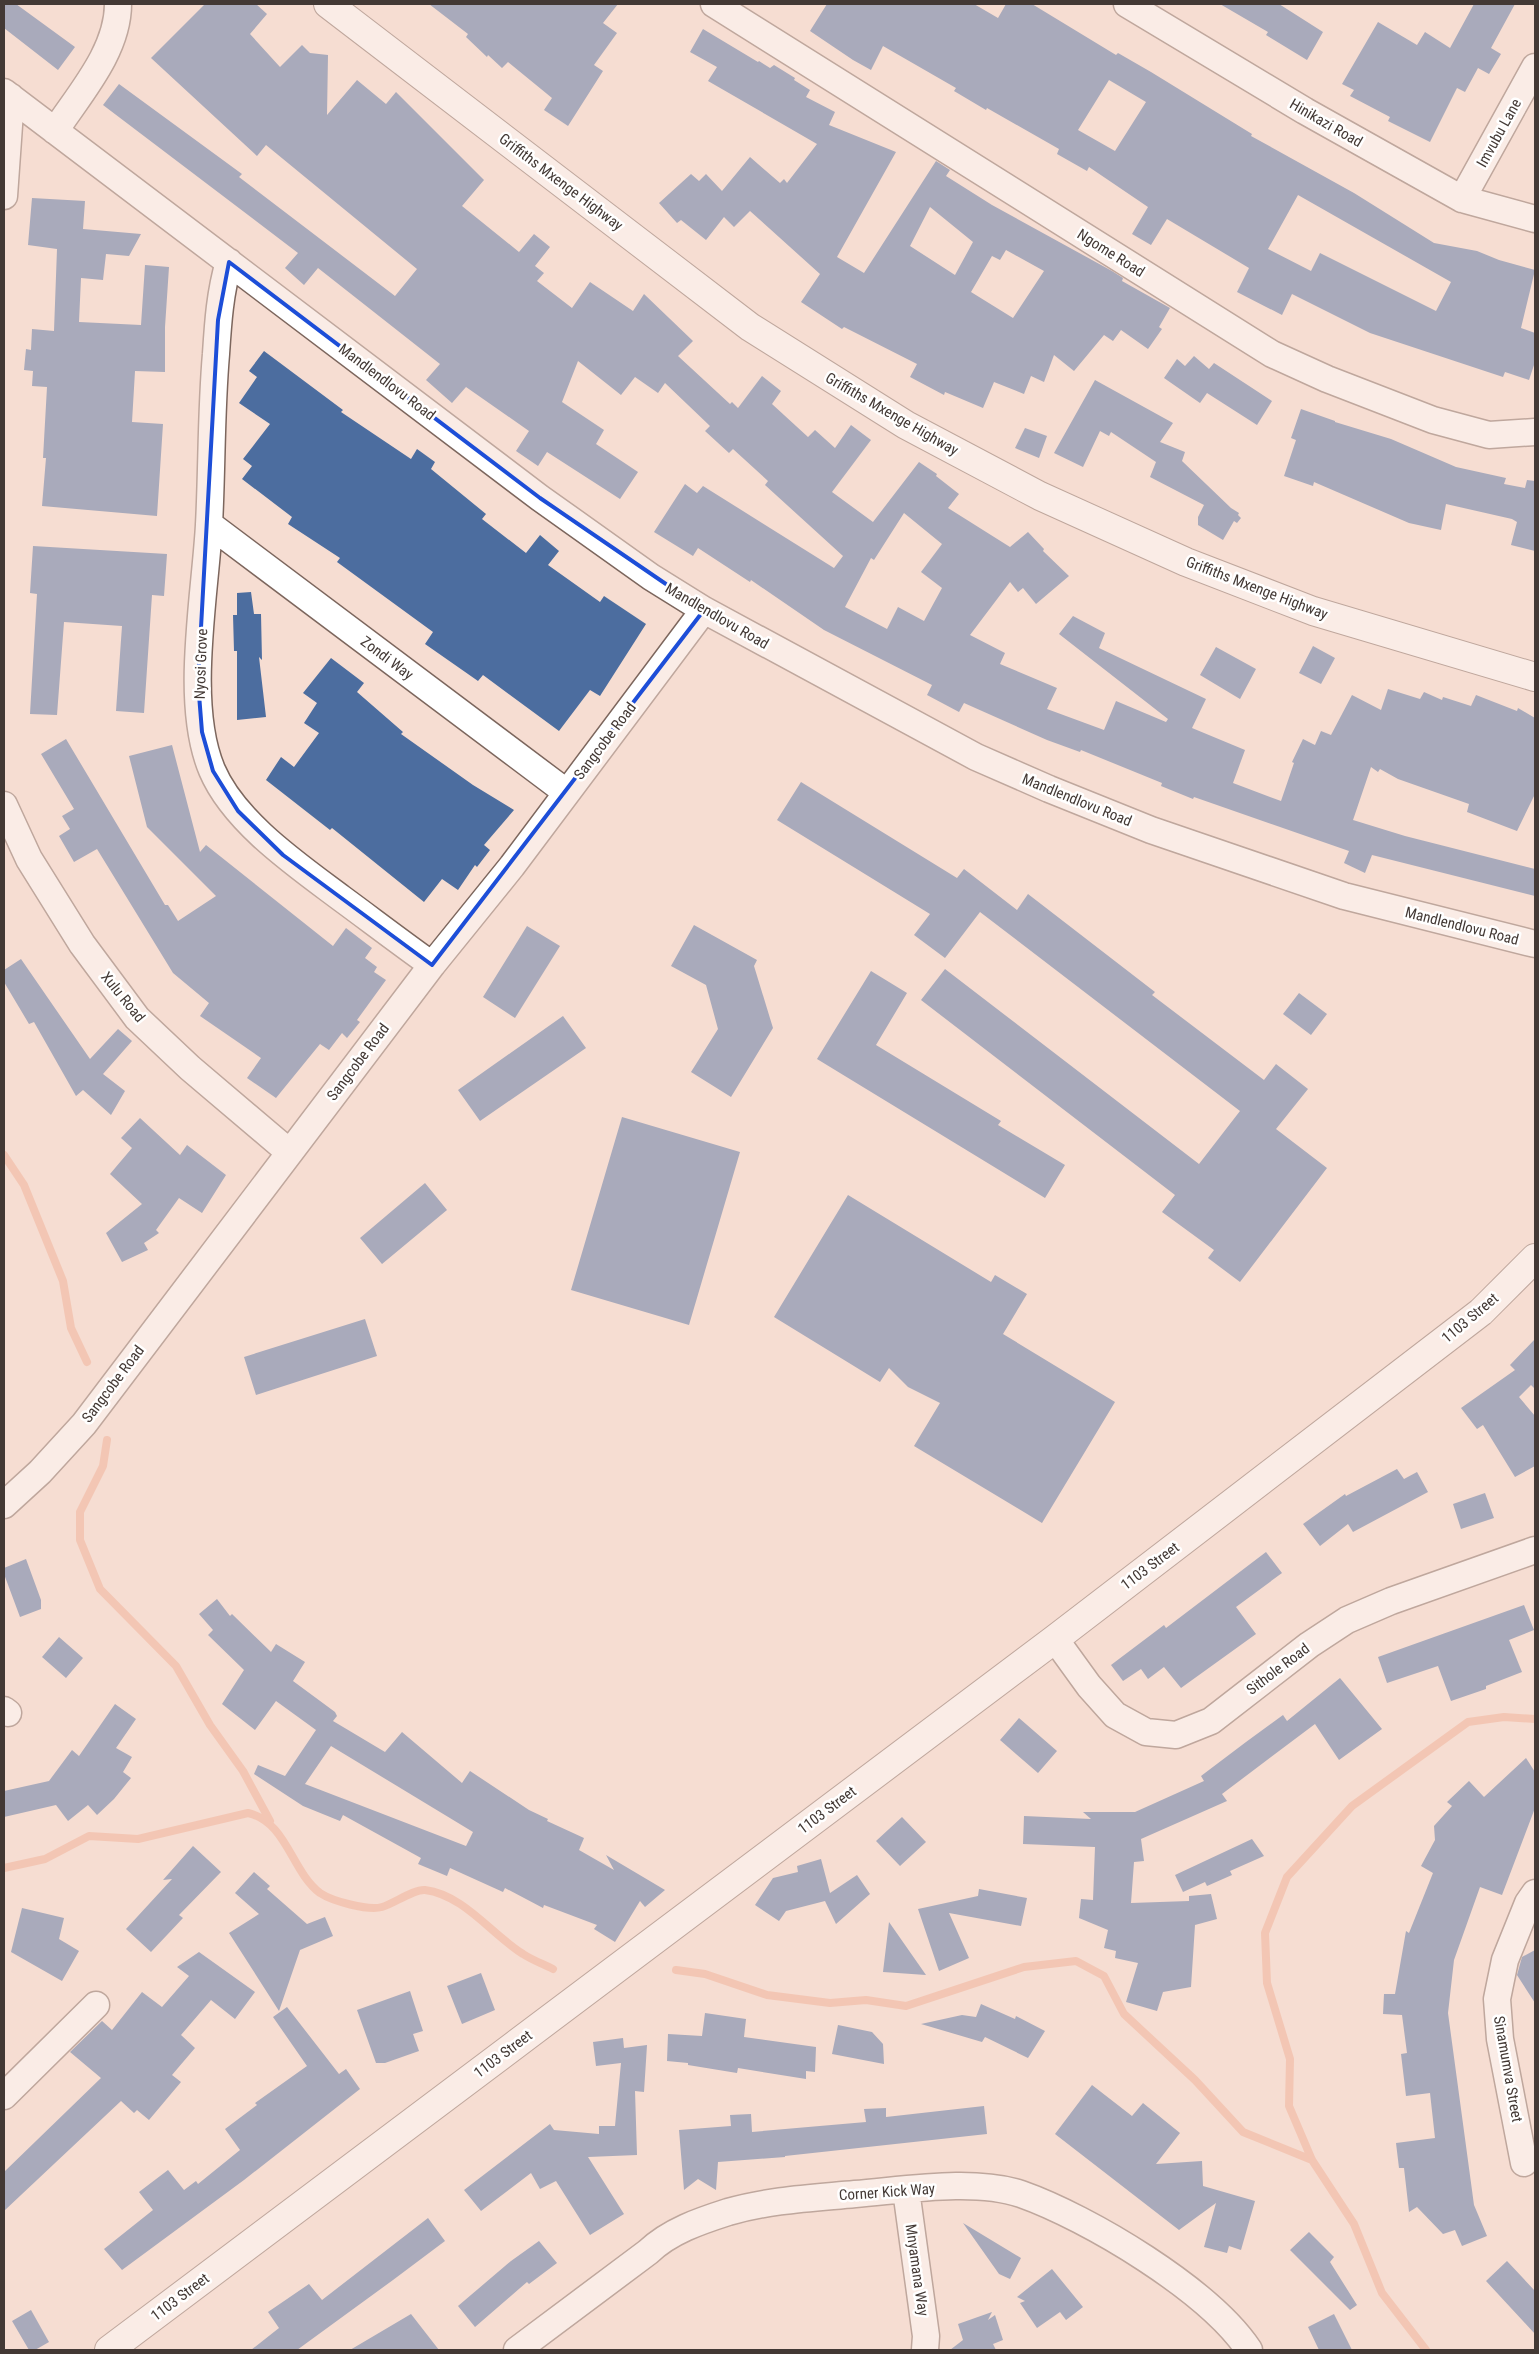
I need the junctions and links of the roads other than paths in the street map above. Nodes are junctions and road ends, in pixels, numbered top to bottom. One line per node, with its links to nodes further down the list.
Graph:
1 (118, 4): 7 (street)
2 (328, 4): 15 (street, Griffiths Mxenge Highway)
3 (714, 4): 12 (street, Ngome Road)
4 (1128, 4): 9 (street, Hinikazi Road)
5 (1535, 67): 9 (street, Imvubu Lane)
6 (7, 95): 7 (street, Mandlendlovu Road); 8 (street)
7 (55, 131): 11 (street, Mandlendlovu Road)
8 (4, 196)
9 (1462, 199): 10 (street, Hinikazi Road)
10 (1535, 219)
11 (229, 262): 13 (street, Nyosi Grove); 14 (street, Mandlendlovu Road)
12 (1535, 432)
13 (209, 524): 16 (street, Zondi Way); 19 (street, Nyosi Grove)
14 (704, 610): 16 (street, Sangcobe Road); 18 (street, Mandlendlovu Road)
15 (1535, 677)
16 (566, 792): 19 (street, Sangcobe Road)
17 (4, 805): 20 (street, Xulu Road)
18 (1535, 944)
19 (432, 965): 20 (street, Sangcobe Road)
20 (288, 1152): 22 (street, Sangcobe Road)
21 (1535, 1258): 24 (street, 1103 Street)
22 (4, 1505)
23 (1535, 1550): 24 (street, Sithole Road)
24 (1055, 1639): 31 (street, 1103 Street)
25 (1535, 1893): 28 (street, Sinamumva Street)
26 (96, 2005): 27 (street)
27 (4, 2096)
28 (1524, 2163)
29 (906, 2190): 30 (street, Corner Kick Way); 32 (street, Mnyamana Way); 33 (street, Corner Kick Way)
30 (528, 2347)
31 (109, 2350)
32 (925, 2350)
33 (1249, 2350)

